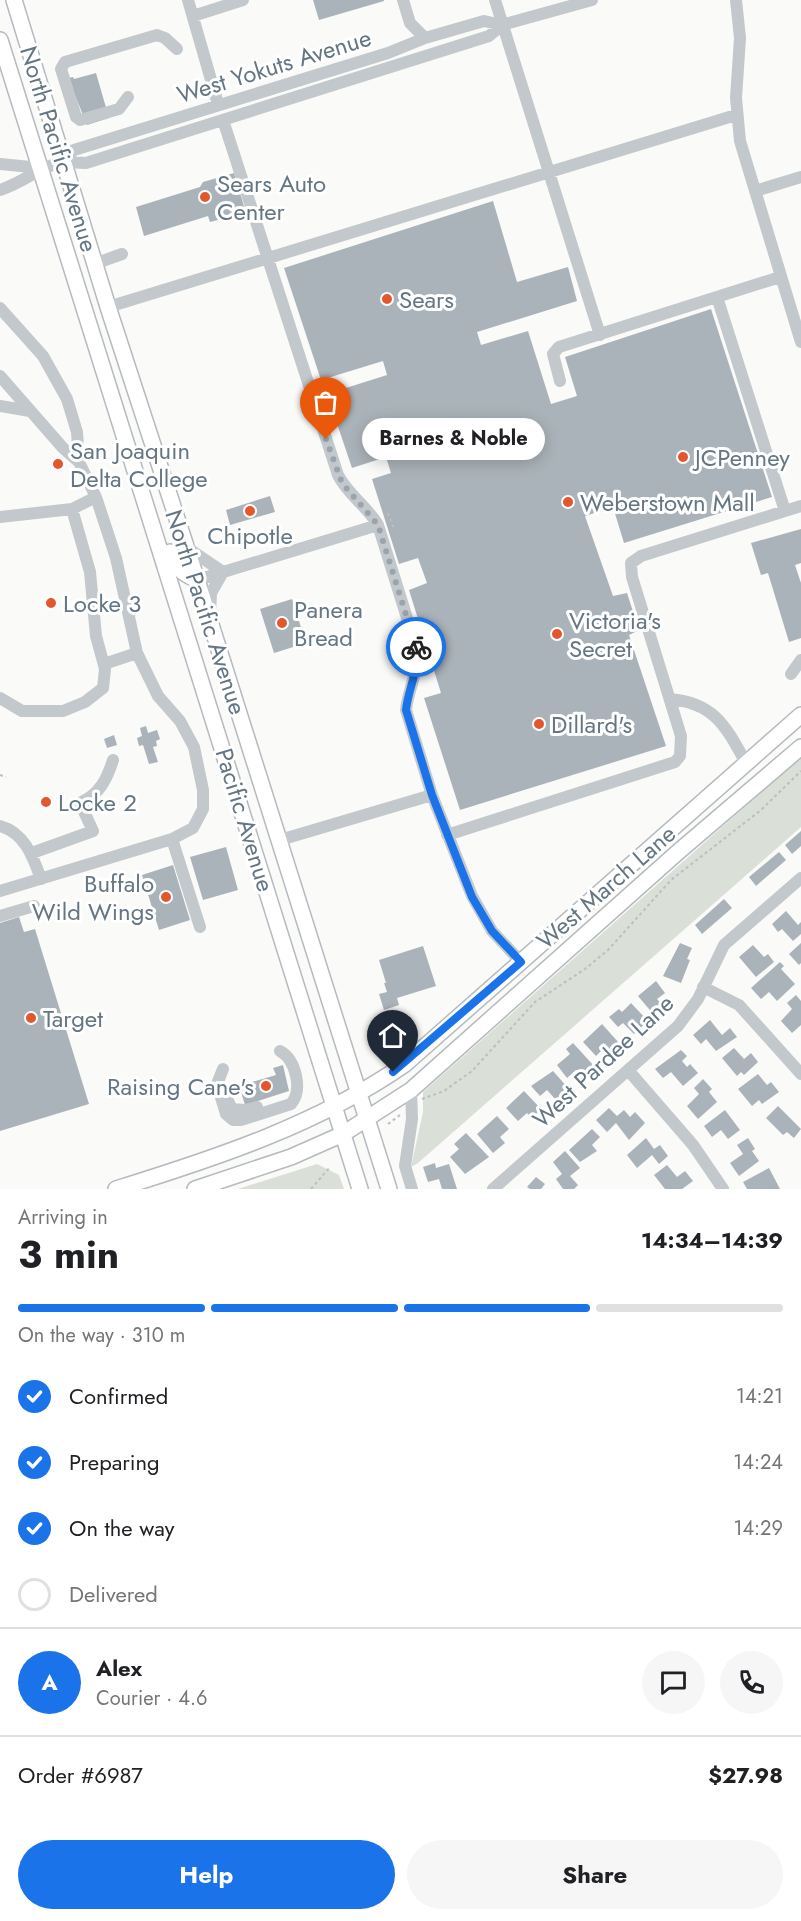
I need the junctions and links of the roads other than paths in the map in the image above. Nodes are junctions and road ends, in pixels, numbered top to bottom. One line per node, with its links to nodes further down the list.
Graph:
1 (14, 0): 17 (main road, North Pacific Avenue)
2 (188, 0): 8 (street)
3 (243, 0): 8 (street)
4 (403, 0): 10 (street)
5 (495, 0): 9 (street)
6 (592, 0): 9 (street, West Yokuts Avenue)
7 (736, 0): 15 (street)
8 (193, 15): 14 (street)
9 (502, 25): 10 (street, West Yokuts Avenue); 16 (street, West Yokuts Avenue); 20 (street)
10 (425, 38): 14 (street, West Yokuts Avenue)
11 (0, 40): 19 (main road, Pacific Avenue)
12 (177, 49): 13 (street)
13 (128, 97)
14 (218, 104): 17 (street, West Yokuts Avenue)
15 (736, 115): 20 (street); 23 (street)
16 (223, 120): 17 (street, West Yokuts Avenue); 25 (street)
17 (63, 161): 19 (street, West Yokuts Avenue); 26 (main road, North Pacific Avenue)
18 (0, 164): 19 (street)
19 (41, 168): 22 (street); 39 (main road, Pacific Avenue)
20 (550, 172): 25 (street); 31 (street)
21 (801, 177): 23 (street)
22 (0, 190)
23 (755, 191): 27 (street)
24 (122, 255): 26 (street)
25 (268, 259): 29 (street); 45 (street)
26 (94, 264): 29 (main road, North Pacific Avenue)
27 (780, 277): 28 (street); 32 (street)
28 (717, 297): 31 (street); 43 (street)
29 (108, 307): 46 (main road, North Pacific Avenue)
30 (0, 308): 38 (street)
31 (600, 335): 34 (street)
32 (801, 342)
33 (0, 376): 35 (street)
34 (560, 381)
35 (5, 392): 37 (street)
36 (0, 406): 37 (street)
37 (30, 411): 38 (street)
38 (79, 462): 40 (street)
39 (139, 482): 48 (main road); 80 (main road, Pacific Avenue)
40 (96, 497): 42 (street); 50 (street)
41 (801, 506): 43 (street)
42 (72, 509): 44 (street); 52 (street)
43 (785, 511): 55 (street)
44 (0, 518)
45 (378, 525): 47 (street); 60 (street)
46 (186, 547): 47 (street); 48 (main road, North Pacific Avenue)
47 (223, 572): 48 (street); 49 (street)
48 (197, 580): 49 (main road, North Pacific Avenue)
49 (209, 620): 64 (main road, North Pacific Avenue)
50 (137, 653): 52 (street); 63 (street)
51 (801, 660): 53 (street)
52 (104, 664): 54 (street)
53 (791, 674)
54 (0, 698)
55 (670, 699): 59 (street); 62 (street)
56 (801, 715): 59 (main road, West March Lane)
57 (801, 747): 79 (main road, West March Lane)
58 (112, 760): 65 (street)
59 (746, 763): 72 (main road, West March Lane)
60 (432, 795): 62 (street); 64 (street)
61 (0, 826): 65 (street)
62 (447, 835): 72 (street)
63 (172, 838): 67 (street); 71 (street)
64 (280, 840): 78 (main road, North Pacific Avenue)
65 (32, 854): 67 (street)
66 (801, 878): 73 (street, West Pardee Lane)
67 (41, 879): 68 (street)
68 (0, 891)
69 (34, 906): 70 (street)
70 (0, 916)
71 (200, 927)
72 (521, 962): 78 (main road, West March Lane)
73 (703, 987): 76 (street, West Pardee Lane); 77 (street)
74 (280, 1051): 75 (street)
75 (222, 1069)
76 (628, 1070): 88 (street, West Pardee Lane); 89 (street)
77 (801, 1074)
78 (360, 1093): 80 (main road, West March Lane); 81 (main road, North Pacific Avenue)
79 (417, 1095): 81 (main road, West March Lane); 87 (street)
80 (335, 1107): 82 (main road, Pacific Avenue); 83 (main road, West March Lane)
81 (368, 1118): 82 (main road, West March Lane); 86 (main road, North Pacific Avenue)
82 (343, 1134): 84 (main road, West March Lane); 85 (main road, Pacific Avenue)
83 (117, 1189)
84 (195, 1189)
85 (360, 1189)
86 (389, 1189)
87 (412, 1189)
88 (493, 1189)
89 (723, 1189)

